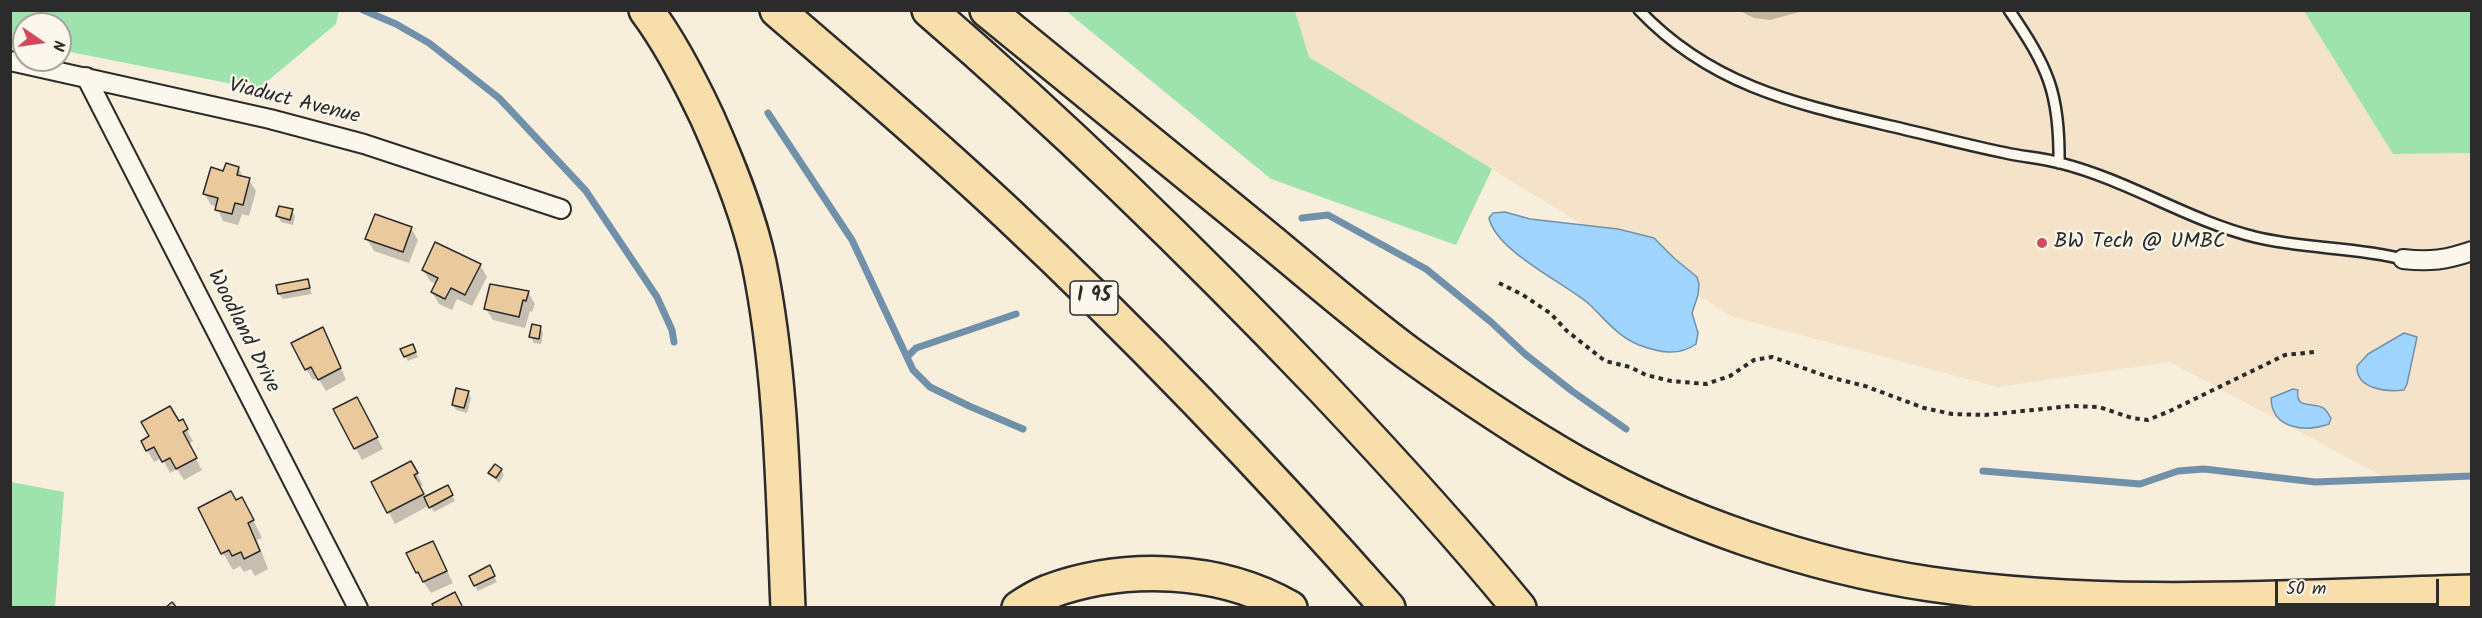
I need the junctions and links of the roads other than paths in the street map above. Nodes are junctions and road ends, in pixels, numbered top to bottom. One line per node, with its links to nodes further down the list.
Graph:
1 (646, 10): 15 (highway)
2 (777, 10): 18 (highway, I 95)
3 (929, 10): 19 (highway)
4 (987, 10): 13 (highway)
5 (1639, 10): 9 (lane)
6 (2009, 10): 9 (lane)
7 (10, 61): 8 (street, Viaduct Avenue)
8 (86, 77): 10 (street, Viaduct Avenue); 14 (street, Woodland Drive)
9 (2060, 163): 12 (lane)
10 (561, 209)
11 (2472, 251): 12 (street)
12 (2403, 259)
13 (2472, 592)
14 (357, 608)
15 (788, 608)
16 (1019, 608): 17 (highway)
17 (1290, 608)
18 (1388, 608)
19 (1519, 608)

